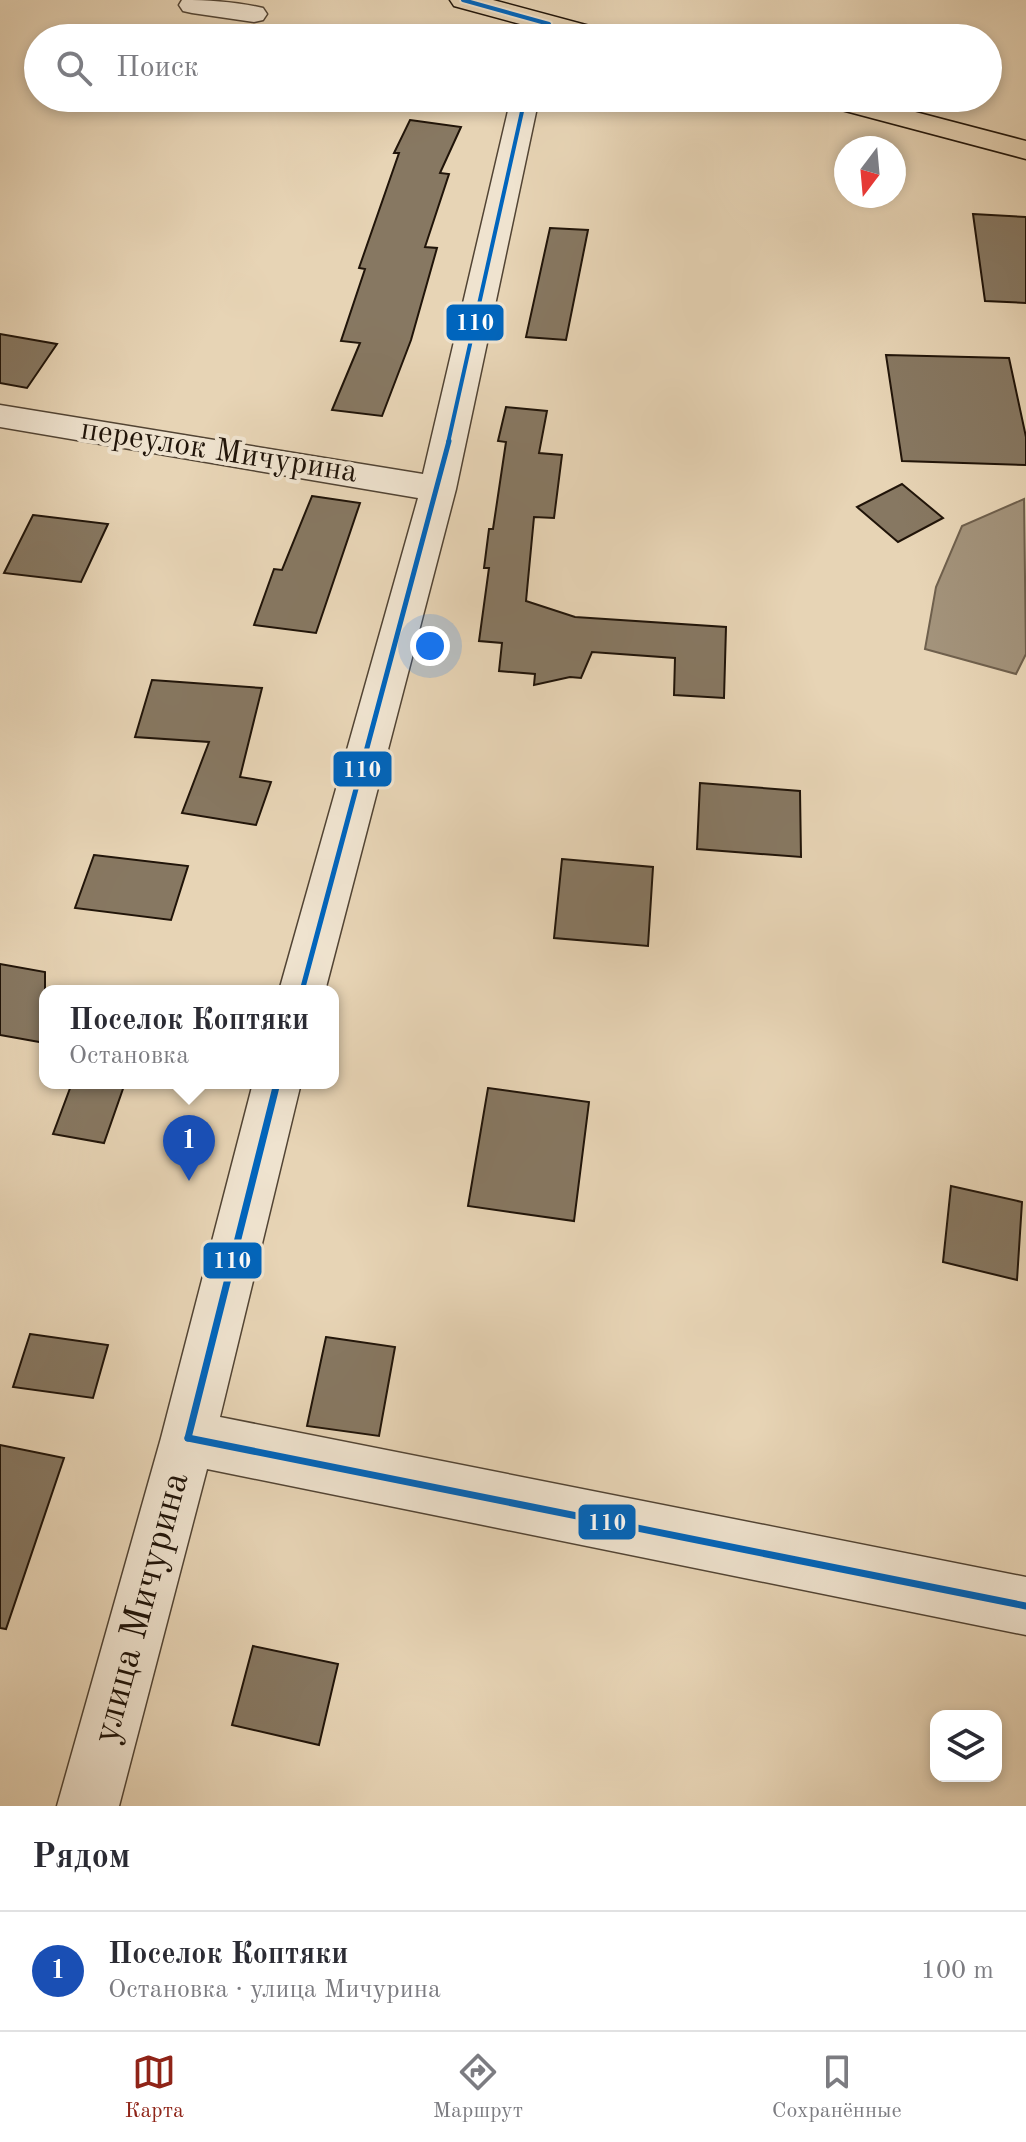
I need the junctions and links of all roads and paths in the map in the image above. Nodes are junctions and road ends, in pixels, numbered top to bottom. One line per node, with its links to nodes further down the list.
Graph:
1 (196, 0): 3 (street)
2 (463, 0): 4 (main road)
3 (254, 14)
4 (528, 24)
5 (522, 112): 9 (street)
6 (882, 112): 7 (main road)
7 (1026, 150)
8 (0, 416): 9 (street, переулок Мичурина)
9 (438, 489): 10 (street)
10 (304, 985)
11 (275, 1089): 12 (street, улица Мичурина)
12 (188, 1438): 13 (street); 14 (street, улица Мичурина)
13 (1026, 1606)
14 (88, 1806)

